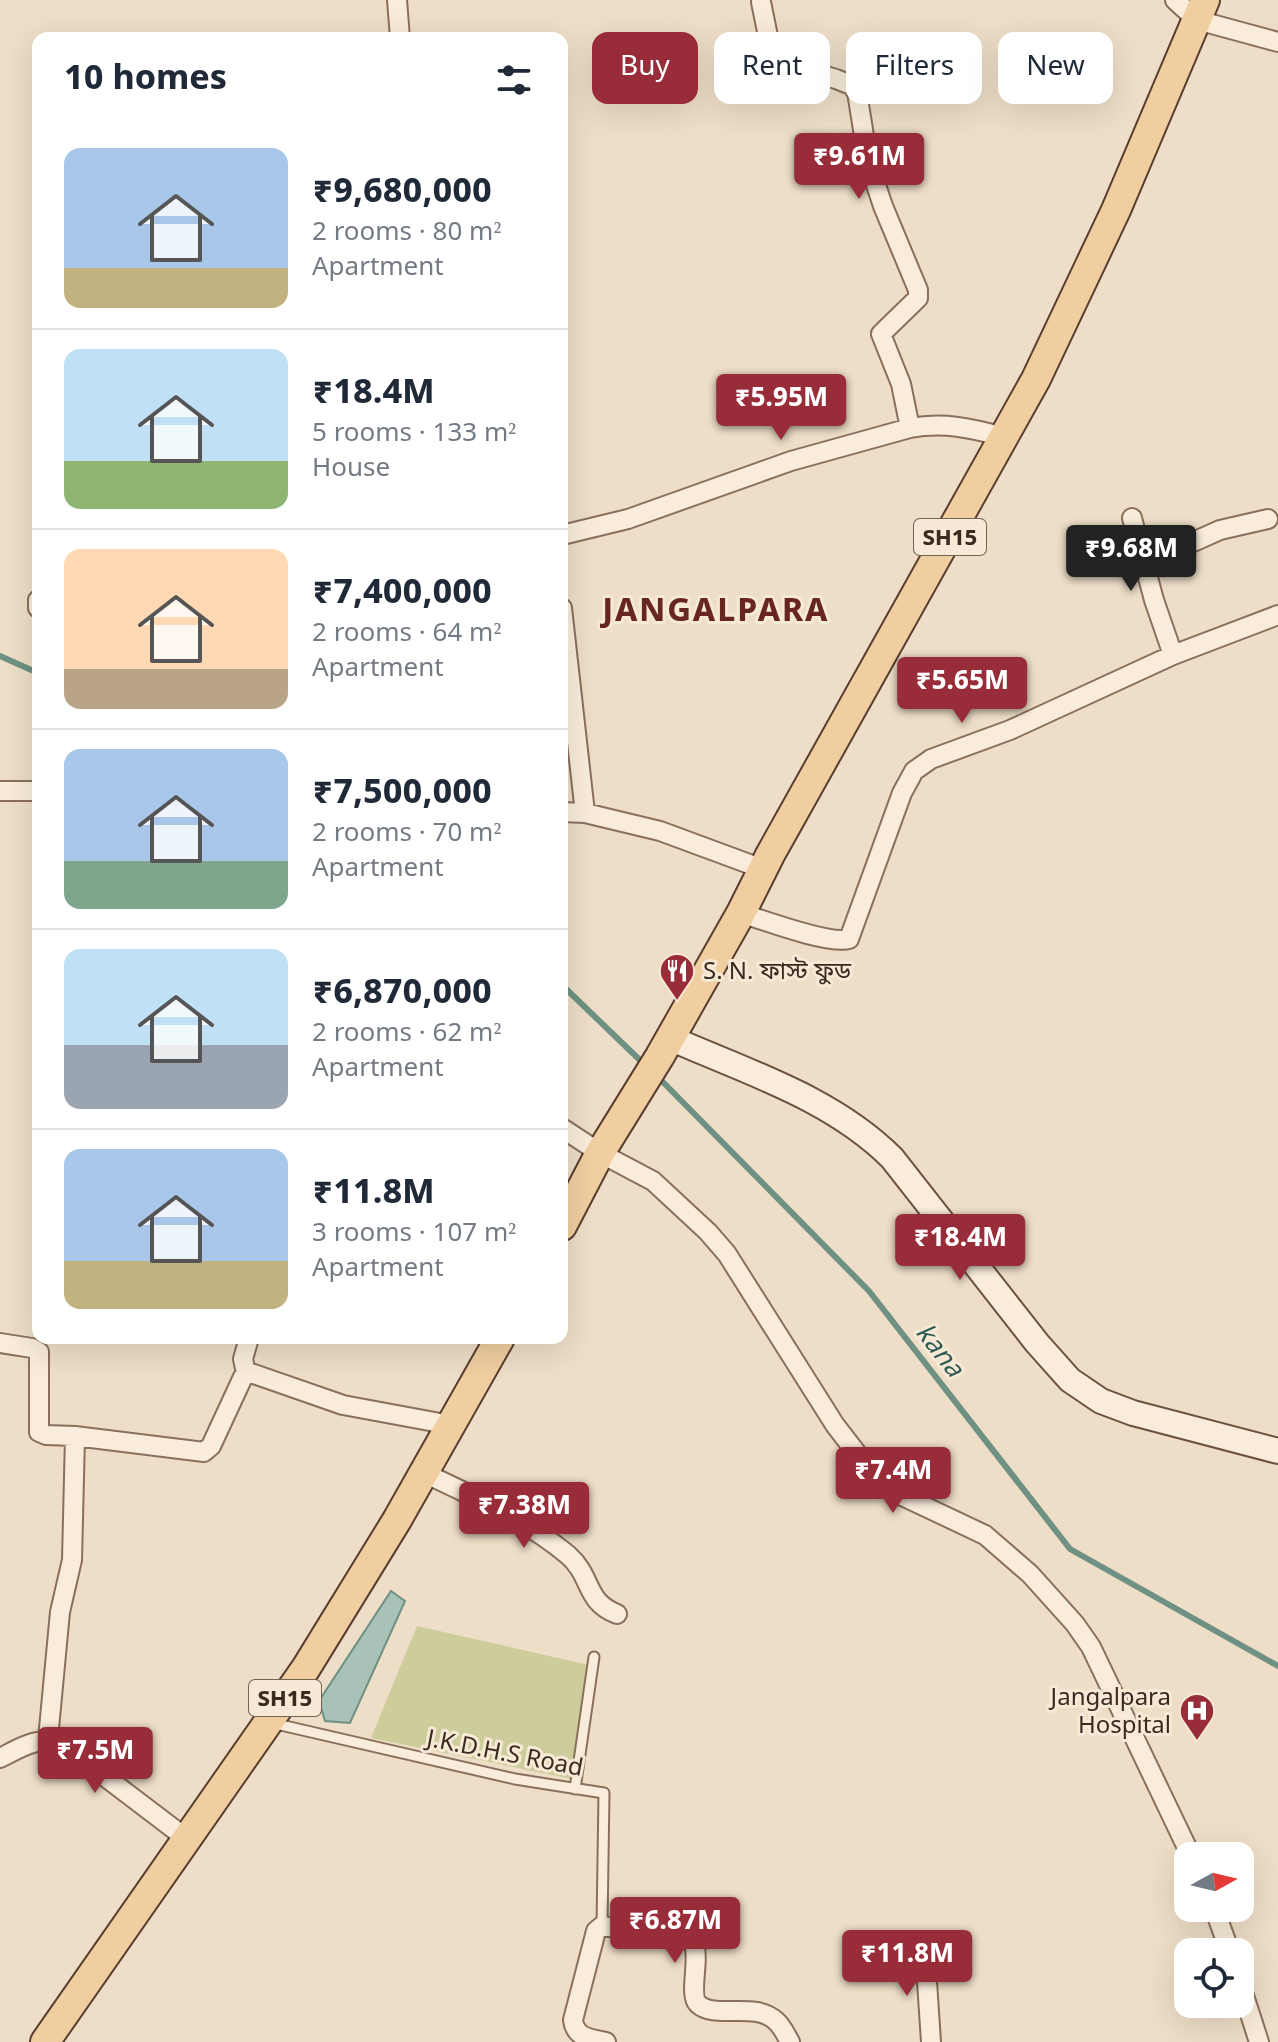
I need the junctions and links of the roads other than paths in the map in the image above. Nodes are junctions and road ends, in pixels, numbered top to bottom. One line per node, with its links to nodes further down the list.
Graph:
1 (397, 0): 5 (street)
2 (1175, 0): 4 (street)
3 (759, 1): 7 (street)
4 (1201, 10): 6 (street); 8 (main road, SH15)
5 (400, 32)
6 (1278, 42)
7 (910, 428): 8 (street); 11 (street)
8 (1004, 437): 20 (main road, SH15)
9 (1132, 518): 12 (street)
10 (1268, 519): 12 (street)
11 (568, 534)
12 (1144, 564): 14 (street)
13 (1278, 615): 14 (street)
14 (1173, 655): 21 (street)
15 (568, 677): 19 (street)
16 (0, 791): 17 (street)
17 (32, 791)
18 (568, 812): 19 (street)
19 (585, 813): 20 (street)
20 (763, 869): 21 (main road, SH15)
21 (741, 913): 22 (main road, SH15)
22 (665, 1047): 24 (main road, SH15); 32 (street)
23 (568, 1132): 24 (street)
24 (600, 1153): 25 (main road, SH15); 41 (street)
25 (568, 1214)
26 (0, 1343): 31 (street)
27 (247, 1344): 29 (street)
28 (497, 1344): 30 (main road, SH15)
29 (246, 1373): 30 (street); 31 (street)
30 (451, 1425): 33 (main road, SH15)
31 (75, 1436): 37 (street)
32 (1278, 1451)
33 (424, 1473): 34 (street); 36 (main road, SH15)
34 (617, 1614)
35 (594, 1657): 39 (lane)
36 (269, 1722): 39 (lane, J.K.D.H.S Road); 40 (main road, SH15)
37 (48, 1739): 38 (street); 40 (street)
38 (0, 1758)
39 (575, 1789): 42 (lane, J.K.D.H.S Road)
40 (187, 1839): 45 (main road, SH15)
41 (1184, 1842)
42 (602, 1926): 46 (street); 47 (street)
43 (925, 1951): 48 (street)
44 (1251, 2018): 49 (street)
45 (45, 2042)
46 (606, 2042)
47 (790, 2042)
48 (931, 2042)
49 (1259, 2042)

